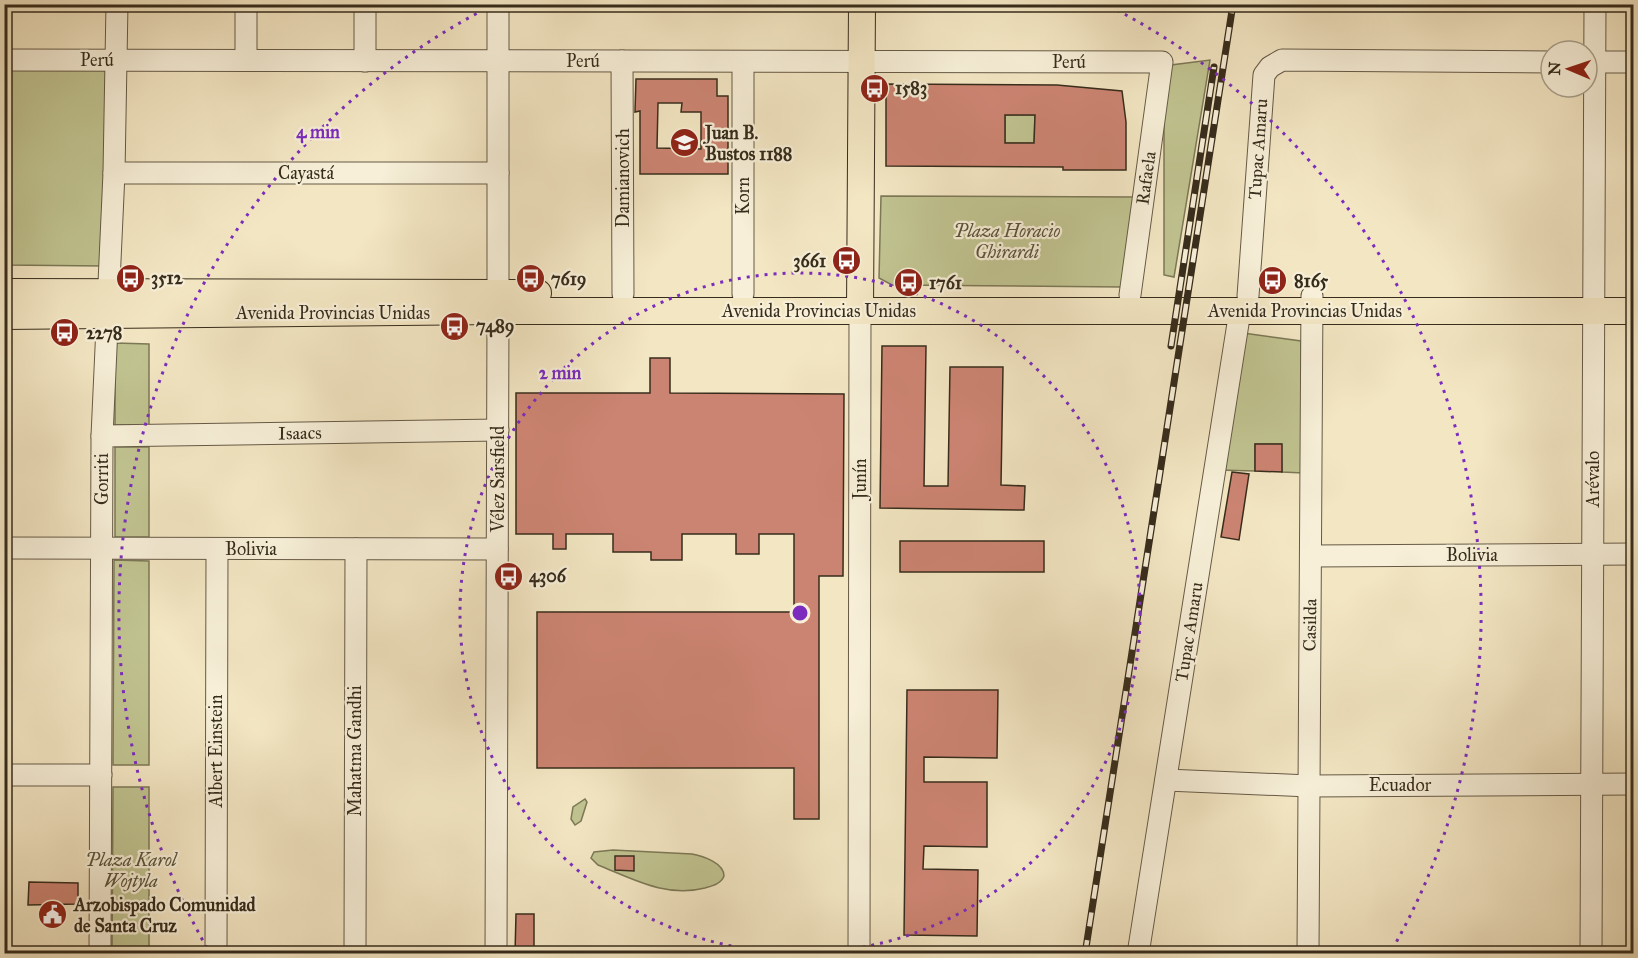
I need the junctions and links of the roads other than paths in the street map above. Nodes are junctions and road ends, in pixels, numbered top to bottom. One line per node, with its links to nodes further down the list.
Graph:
1 (117, 4): 9 (street, Gorriti)
2 (246, 4): 10 (street)
3 (365, 4): 11 (street)
4 (498, 4): 12 (street, Vélez Sarsfield)
5 (862, 4): 15 (main road, Junín)
6 (1595, 4): 7 (street, Arévalo)
7 (1593, 39)
8 (4, 60): 9 (street, Perú)
9 (117, 60): 10 (street, Perú); 21 (street, Gorriti)
10 (246, 60): 11 (street, Perú)
11 (365, 61): 12 (street, Perú)
12 (498, 61): 13 (street, Perú); 22 (street, Vélez Sarsfield)
13 (622, 62): 14 (street, Perú); 24 (street, Damianovich)
14 (743, 62): 15 (street, Perú); 25 (street, Korn)
15 (861, 62): 16 (street, Perú); 30 (main road, Junín)
16 (1162, 62): 26 (street, Rafaela)
17 (1539, 62): 31 (street, Tupac Amaru)
18 (1599, 62): 19 (street)
19 (1634, 62)
20 (1591, 99): 33 (street, Arévalo)
21 (114, 173): 22 (street, Cayastá); 29 (street, Gorriti)
22 (498, 173): 28 (street, Vélez Sarsfield)
23 (4, 292): 29 (main road, Avenida Provincias Unidas)
24 (623, 294): 25 (main road, Avenida Provincias Unidas); 28 (main road, Avenida Provincias Unidas)
25 (743, 294): 30 (main road, Avenida Provincias Unidas)
26 (1130, 295): 30 (main road, Avenida Provincias Unidas); 31 (main road, Avenida Provincias Unidas)
27 (1634, 296): 33 (main road, Avenida Provincias Unidas)
28 (498, 302): 29 (main road, Avenida Provincias Unidas); 30 (main road, Avenida Provincias Unidas); 36 (street, Vélez Sarsfield)
29 (107, 303): 35 (main road, Avenida Provincias Unidas); 37 (street, Gorriti)
30 (860, 303): 31 (main road, Avenida Provincias Unidas); 56 (street, Junín)
31 (1244, 303): 32 (main road, Avenida Provincias Unidas); 48 (street, Tupac Amaru)
32 (1311, 303): 33 (main road, Avenida Provincias Unidas); 45 (street, Casilda)
33 (1594, 304): 34 (main road, Avenida Provincias Unidas); 43 (street, Arévalo)
34 (1634, 311)
35 (4, 316)
36 (498, 430): 37 (street, Isaacs); 42 (street, Vélez Sarsfield)
37 (102, 436): 39 (street, Gorriti)
38 (4, 548): 39 (street, Bolivia)
39 (101, 548): 40 (street, Bolivia); 47 (street, Gorriti)
40 (217, 549): 41 (street, Bolivia); 53 (street, Albert Einstein)
41 (356, 549): 42 (street, Bolivia); 54 (street, Mahatma Gandhi)
42 (497, 549): 55 (street, Vélez Sarsfield)
43 (1593, 554): 44 (street, Bolivia); 45 (street, Bolivia); 49 (street, Arévalo)
44 (1634, 554)
45 (1311, 556): 51 (street, Casilda)
46 (4, 776): 47 (street)
47 (100, 776): 52 (street, Gorriti)
48 (1166, 780): 51 (street, Ecuador); 57 (street, Tupac Amaru)
49 (1592, 784): 50 (street, Ecuador); 51 (street, Ecuador); 59 (street, Arévalo)
50 (1634, 784)
51 (1309, 786): 58 (street, Casilda)
52 (100, 954)
53 (216, 954)
54 (355, 954)
55 (496, 954)
56 (859, 954)
57 (1138, 954)
58 (1308, 954)
59 (1591, 954)

